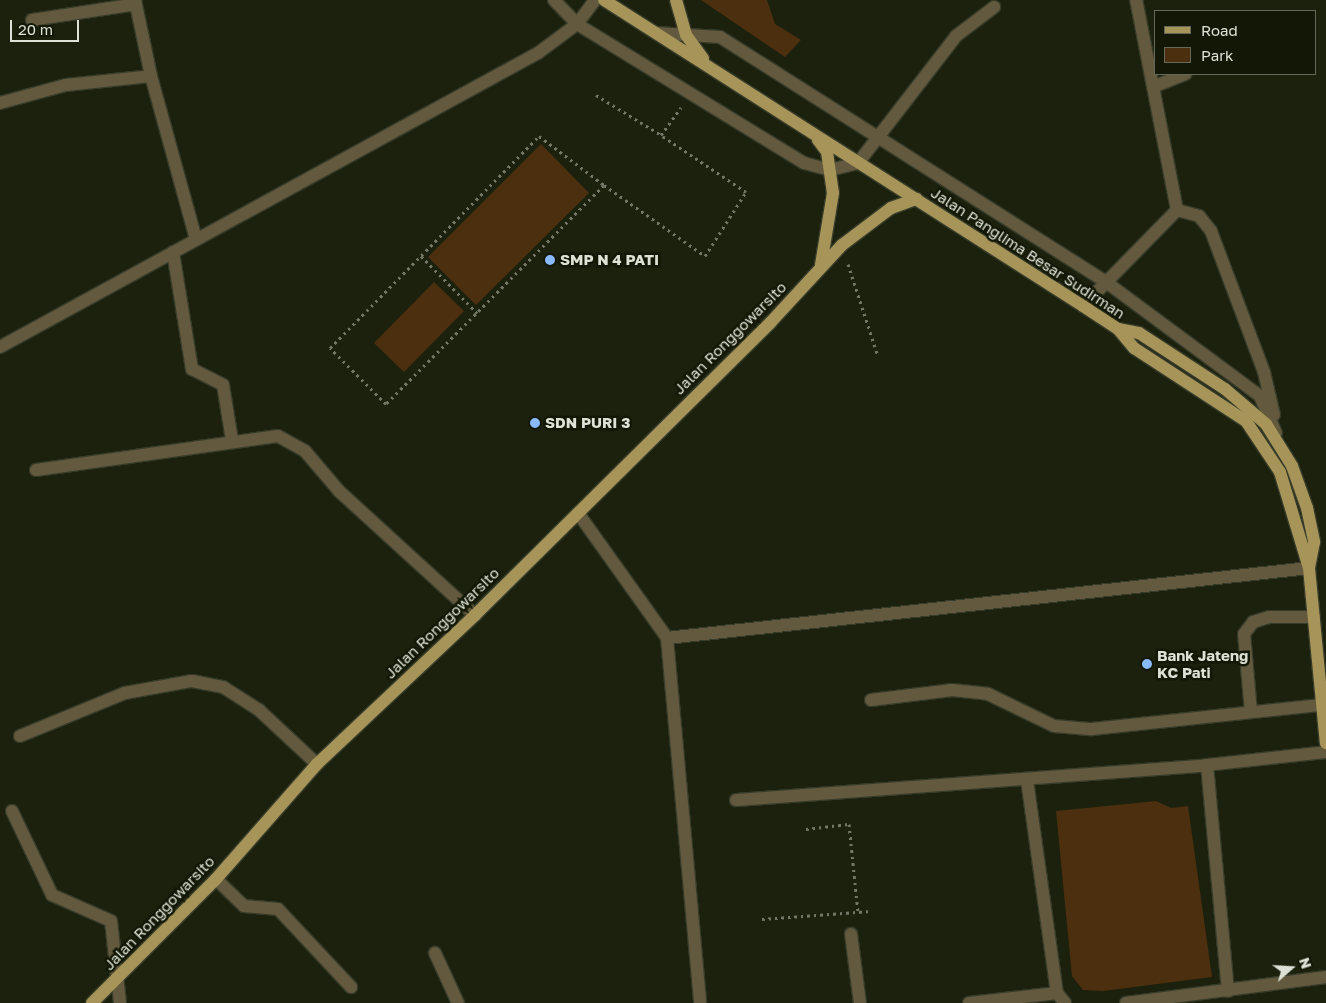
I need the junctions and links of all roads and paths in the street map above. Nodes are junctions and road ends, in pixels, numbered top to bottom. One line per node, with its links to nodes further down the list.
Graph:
1 (554, 0): 9 (street)
2 (595, 0): 9 (street)
3 (604, 0): 10 (main road, Jalan Panglima Besar Sudirman)
4 (676, 0): 11 (main road)
5 (1136, 0): 15 (street)
6 (136, 2): 8 (street); 14 (street)
7 (994, 7): 21 (street)
8 (32, 20)
9 (577, 24): 16 (street); 27 (street)
10 (656, 33): 11 (street); 12 (main road, Jalan Panglima Besar Sudirman)
11 (686, 34): 12 (main road); 21 (street)
12 (710, 66): 20 (main road, Jalan Panglima Besar Sudirman)
13 (1183, 75): 15 (street)
14 (150, 76): 18 (street); 27 (street)
15 (1153, 87): 26 (street)
16 (690, 94): 19 (path); 23 (street)
17 (596, 95): 19 (path)
18 (0, 103)
19 (661, 135): 24 (path)
20 (815, 135): 22 (main road, Jalan Panglima Besar Sudirman); 23 (main road)
21 (877, 138): 22 (street); 32 (street)
22 (858, 163): 23 (street); 25 (main road, Jalan Panglima Besar Sudirman)
23 (830, 170): 31 (main road)
24 (604, 185): 30 (path); 34 (path)
25 (916, 199): 28 (main road, Jalan Ronggowarsito); 33 (main road, Jalan Panglima Besar Sudirman)
26 (1177, 210): 32 (street); 39 (street)
27 (196, 239): 29 (street)
28 (842, 245): 31 (main road, Jalan Ronggowarsito); 37 (path)
29 (173, 252): 36 (street); 38 (street)
30 (421, 256): 34 (path); 34 (path)
31 (820, 270): 41 (main road, Jalan Ronggowarsito)
32 (1106, 282): 33 (street); 39 (street)
33 (1083, 306): 35 (main road, Jalan Panglima Besar Sudirman)
34 (477, 313)
35 (1118, 330): 39 (main road); 42 (main road, Jalan Panglima Besar Sudirman)
36 (0, 347)
37 (877, 353)
38 (232, 440): 40 (street); 43 (street)
39 (1281, 444): 42 (main road)
40 (36, 470)
41 (578, 514): 43 (main road, Jalan Ronggowarsito); 45 (street)
42 (1309, 568): 44 (main road, Jalan Panglima Besar Sudirman); 45 (street)
43 (475, 615): 52 (main road, Jalan Ronggowarsito)
44 (1314, 617): 47 (main road, Jalan Panglima Besar Sudirman); 48 (street)
45 (667, 638): 69 (street)
46 (871, 700): 48 (street)
47 (1322, 705): 48 (street); 50 (main road, Jalan Panglima Besar Sudirman)
48 (1251, 712)
49 (20, 736): 52 (street)
50 (1326, 743)
51 (1326, 752): 53 (street)
52 (317, 764): 58 (main road, Jalan Ronggowarsito)
53 (1207, 766): 54 (street); 67 (street)
54 (1027, 780): 55 (street); 68 (street)
55 (736, 800)
56 (12, 811): 65 (street)
57 (806, 828): 60 (path)
58 (216, 879): 65 (main road, Jalan Ronggowarsito); 66 (street)
59 (871, 911): 60 (path)
60 (858, 912): 61 (path)
61 (762, 919)
62 (851, 934): 73 (street)
63 (435, 952): 72 (street)
64 (1326, 977): 67 (street)
65 (117, 981): 70 (main road, Jalan Ronggowarsito); 71 (street)
66 (351, 987)
67 (1228, 991): 75 (street)
68 (1061, 998): 74 (street)
69 (695, 1001)
70 (92, 1003)
71 (120, 1003)
72 (458, 1003)
73 (860, 1003)
74 (969, 1003)
75 (1126, 1003)

